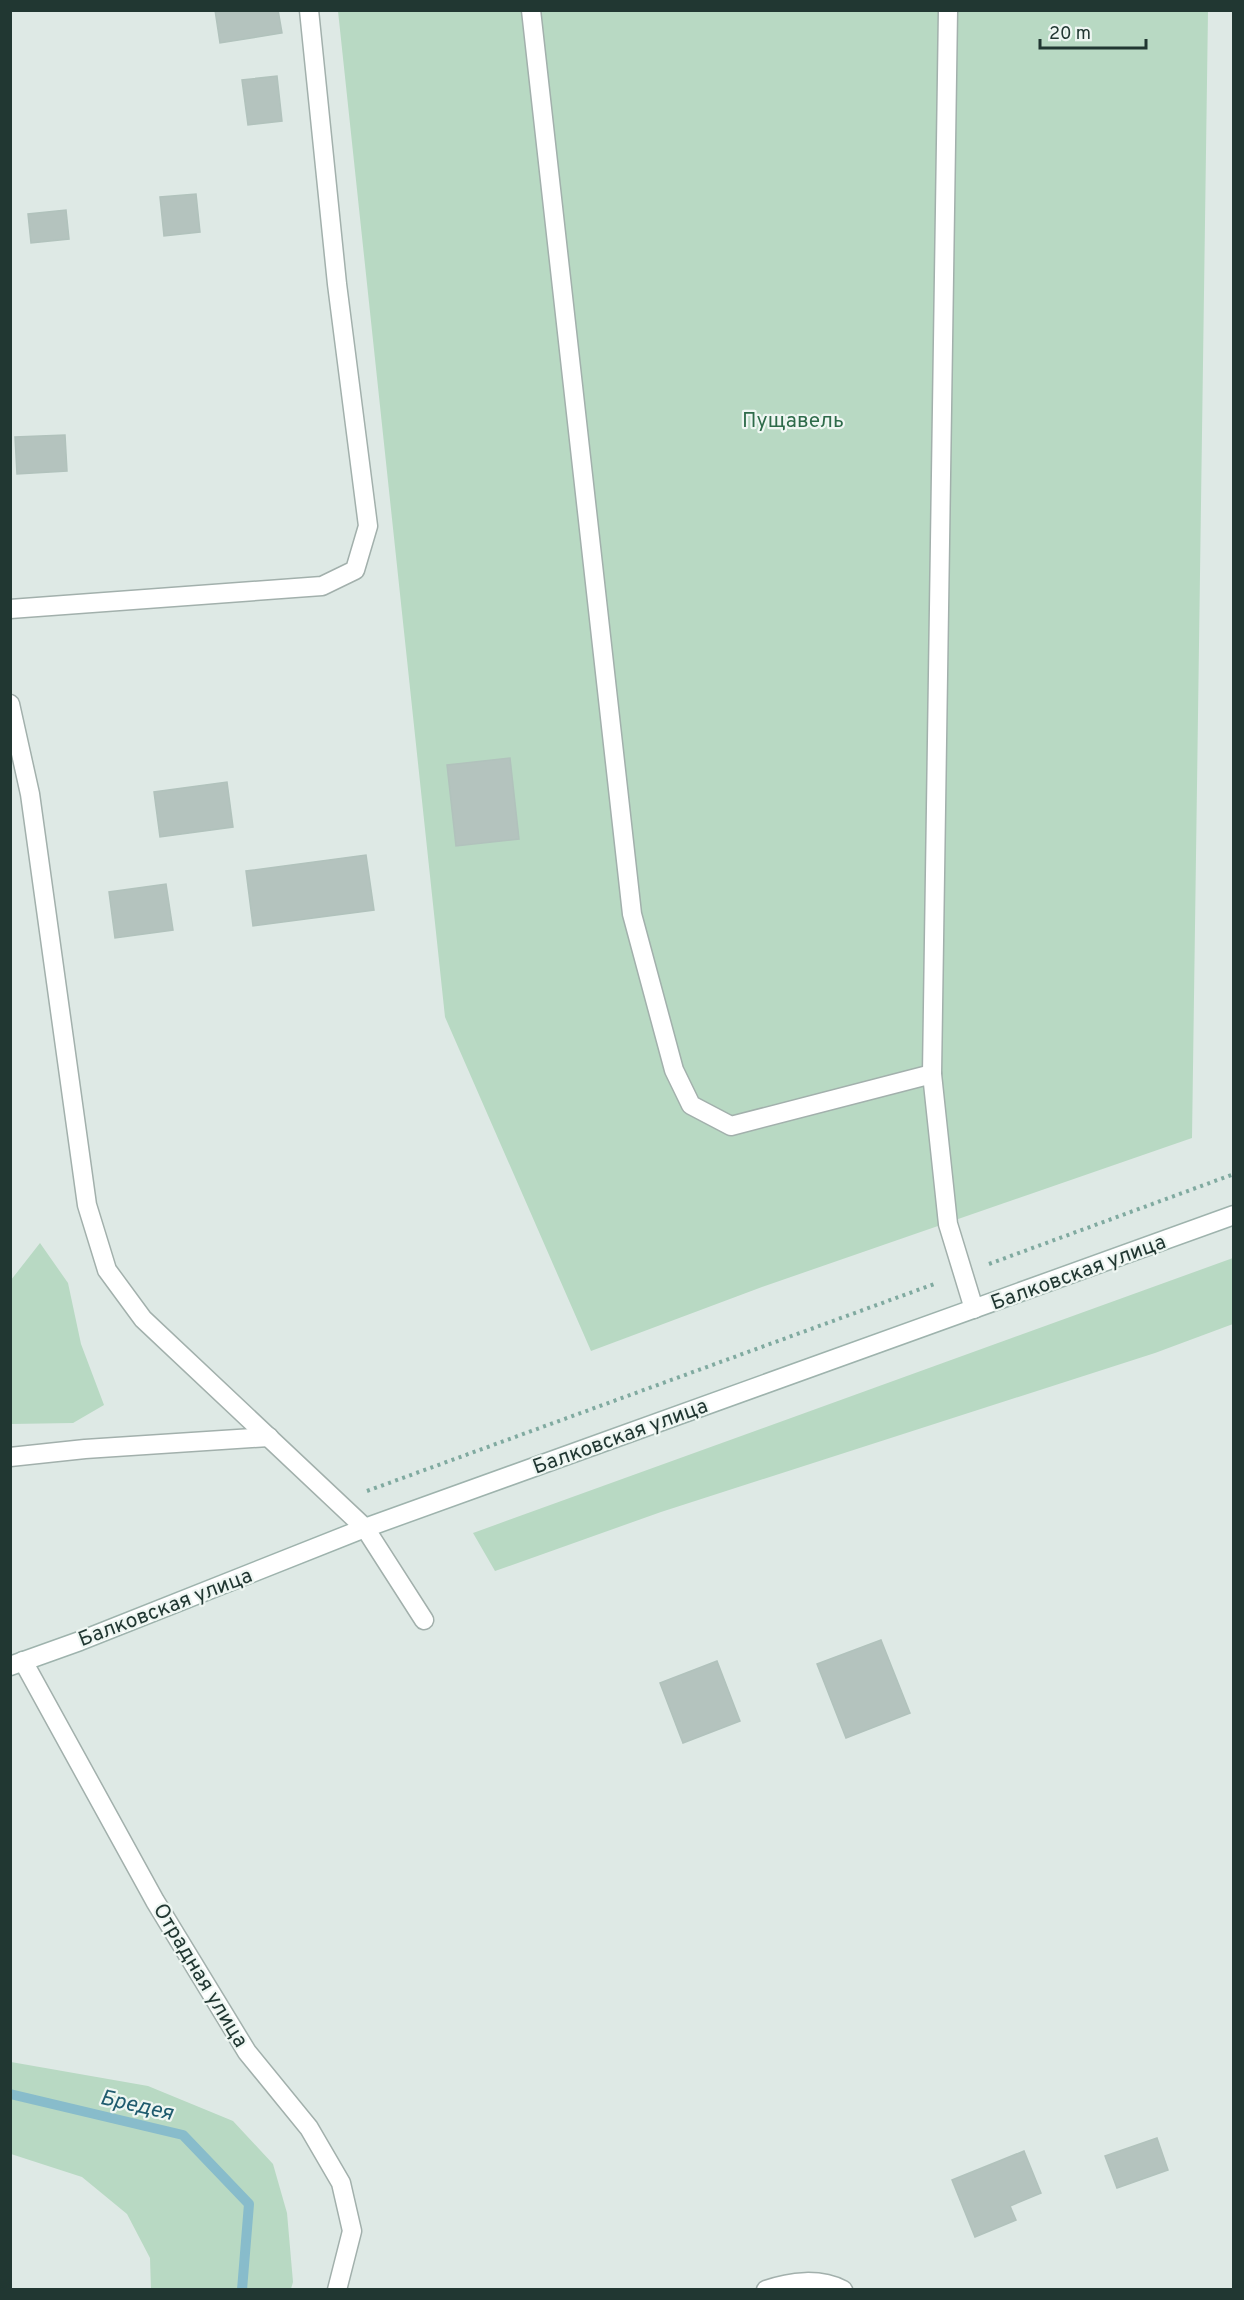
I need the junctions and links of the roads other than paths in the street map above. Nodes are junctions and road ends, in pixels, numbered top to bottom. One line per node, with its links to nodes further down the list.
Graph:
1 (309, 10): 4 (street)
2 (531, 10): 6 (street)
3 (948, 10): 6 (street)
4 (10, 609)
5 (10, 704): 9 (street)
6 (932, 1074): 8 (street)
7 (1233, 1215): 8 (street, Балковская улица)
8 (974, 1309): 11 (street, Балковская улица)
9 (269, 1437): 10 (street); 11 (street)
10 (10, 1457)
11 (365, 1528): 12 (street); 13 (street, Балковская улица)
12 (424, 1620)
13 (17, 1663): 14 (street, Отрадная улица)
14 (337, 2289)
15 (766, 2289): 16 (street)
16 (843, 2289)

